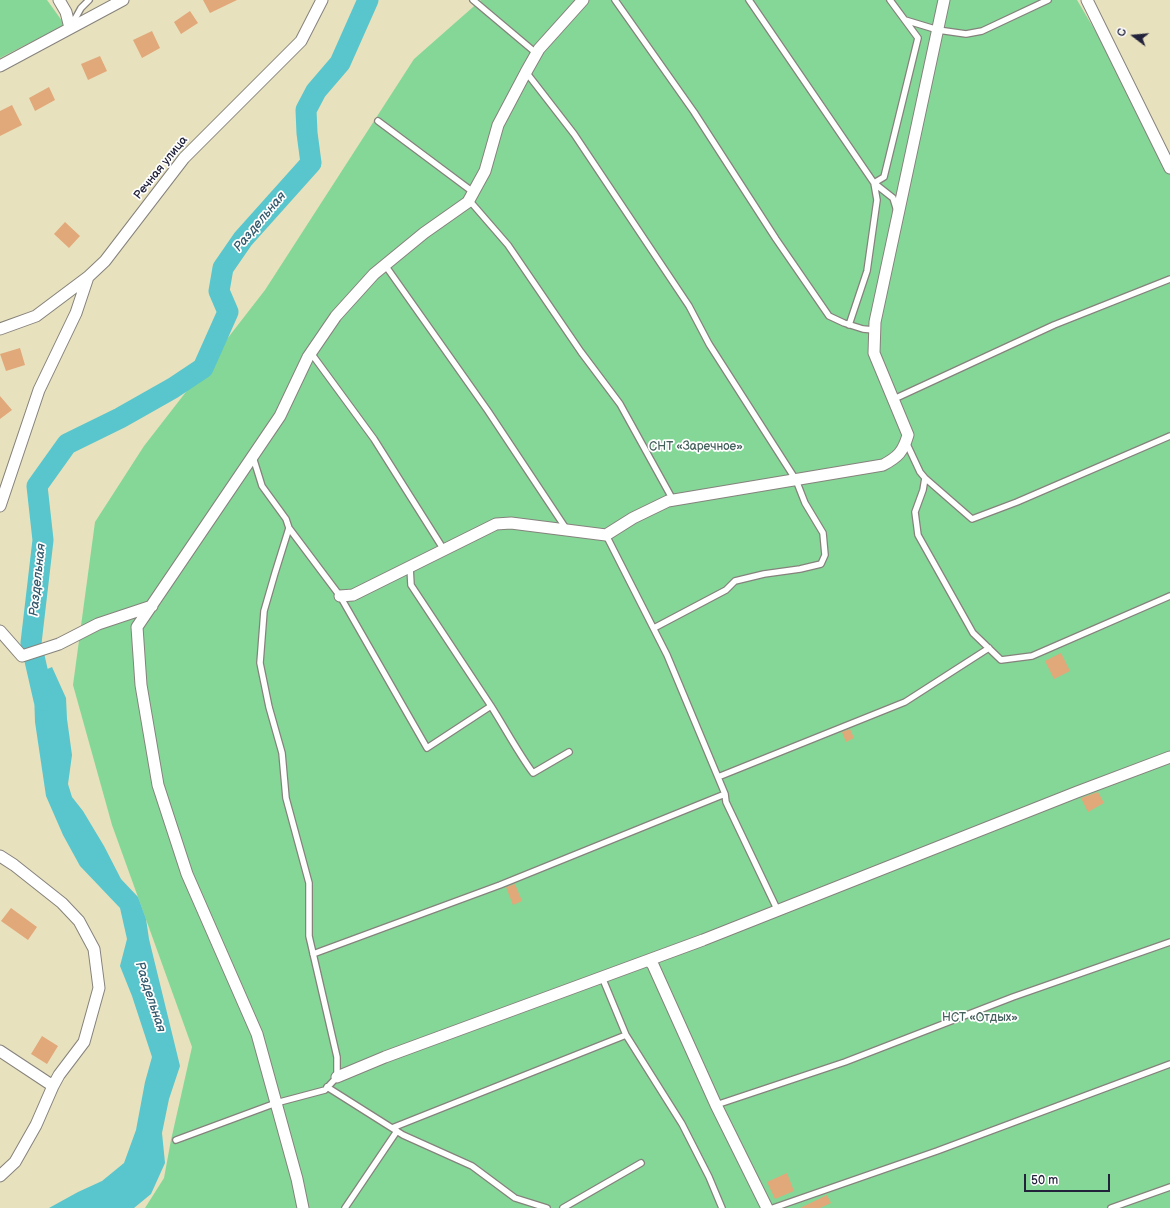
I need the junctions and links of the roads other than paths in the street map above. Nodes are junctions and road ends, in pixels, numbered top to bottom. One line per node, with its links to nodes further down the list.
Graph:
1 (59, 0): 14 (street)
2 (89, 0): 14 (lane)
3 (123, 0): 14 (street)
4 (322, 0): 25 (street, Речная улица)
5 (473, 0): 16 (lane)
6 (582, 0): 16 (street)
7 (615, 0): 27 (lane)
8 (749, 0): 21 (lane)
9 (890, 0): 13 (lane)
10 (944, 0): 15 (street)
11 (1048, 0): 15 (lane)
12 (1087, 0): 20 (street)
13 (905, 20): 15 (lane); 21 (lane)
14 (70, 28): 17 (street)
15 (938, 30): 23 (street)
16 (536, 53): 18 (street)
17 (0, 66)
18 (526, 72): 22 (street); 36 (lane)
19 (378, 121): 22 (lane)
20 (1170, 168)
21 (874, 183): 23 (lane); 27 (lane)
22 (471, 196): 24 (street); 37 (lane)
23 (898, 217): 29 (street)
24 (385, 264): 30 (street); 40 (lane)
25 (88, 278): 28 (street, Речная улица); 38 (street)
26 (1170, 279): 31 (lane)
27 (849, 325): 29 (lane)
28 (0, 329)
29 (874, 330): 31 (street)
30 (311, 353): 34 (street); 42 (lane)
31 (894, 399): 33 (street)
32 (1170, 436): 35 (lane)
33 (906, 442): 35 (lane); 36 (street)
34 (253, 457): 39 (lane); 46 (street)
35 (925, 478): 49 (lane)
36 (796, 480): 37 (street); 47 (lane)
37 (673, 500): 41 (street)
38 (0, 506)
39 (289, 528): 44 (lane); 58 (lane)
40 (567, 530): 41 (street); 42 (street)
41 (606, 536): 47 (lane)
42 (444, 550): 43 (street)
43 (410, 567): 44 (street); 50 (lane)
44 (340, 596): 50 (lane)
45 (1170, 596): 49 (lane)
46 (152, 606): 48 (street); 67 (street)
47 (654, 628): 53 (lane)
48 (0, 631)
49 (989, 648): 53 (lane)
50 (491, 706): 51 (lane)
51 (569, 752)
52 (1170, 757): 56 (street)
53 (718, 777): 54 (lane)
54 (725, 794): 56 (lane); 58 (lane)
55 (0, 856): 65 (street)
56 (777, 909): 59 (street)
57 (1170, 942): 68 (lane)
58 (313, 954): 64 (lane)
59 (649, 960): 60 (street); 68 (street)
60 (602, 977): 61 (lane); 64 (street)
61 (626, 1035): 69 (lane); 78 (lane)
62 (0, 1051): 65 (street)
63 (1170, 1064): 80 (lane)
64 (337, 1077): 66 (lane)
65 (53, 1086): 72 (street)
66 (327, 1087): 67 (lane); 69 (lane)
67 (276, 1103): 70 (lane); 74 (street)
68 (716, 1105): 79 (street)
69 (394, 1129): 75 (lane); 76 (lane)
70 (176, 1140)
71 (641, 1163): 77 (lane)
72 (0, 1176)
73 (1170, 1187): 81 (lane)
74 (303, 1208)
75 (345, 1208)
76 (547, 1208)
77 (563, 1208)
78 (722, 1208)
79 (767, 1208)
80 (773, 1208)
81 (1110, 1208)

